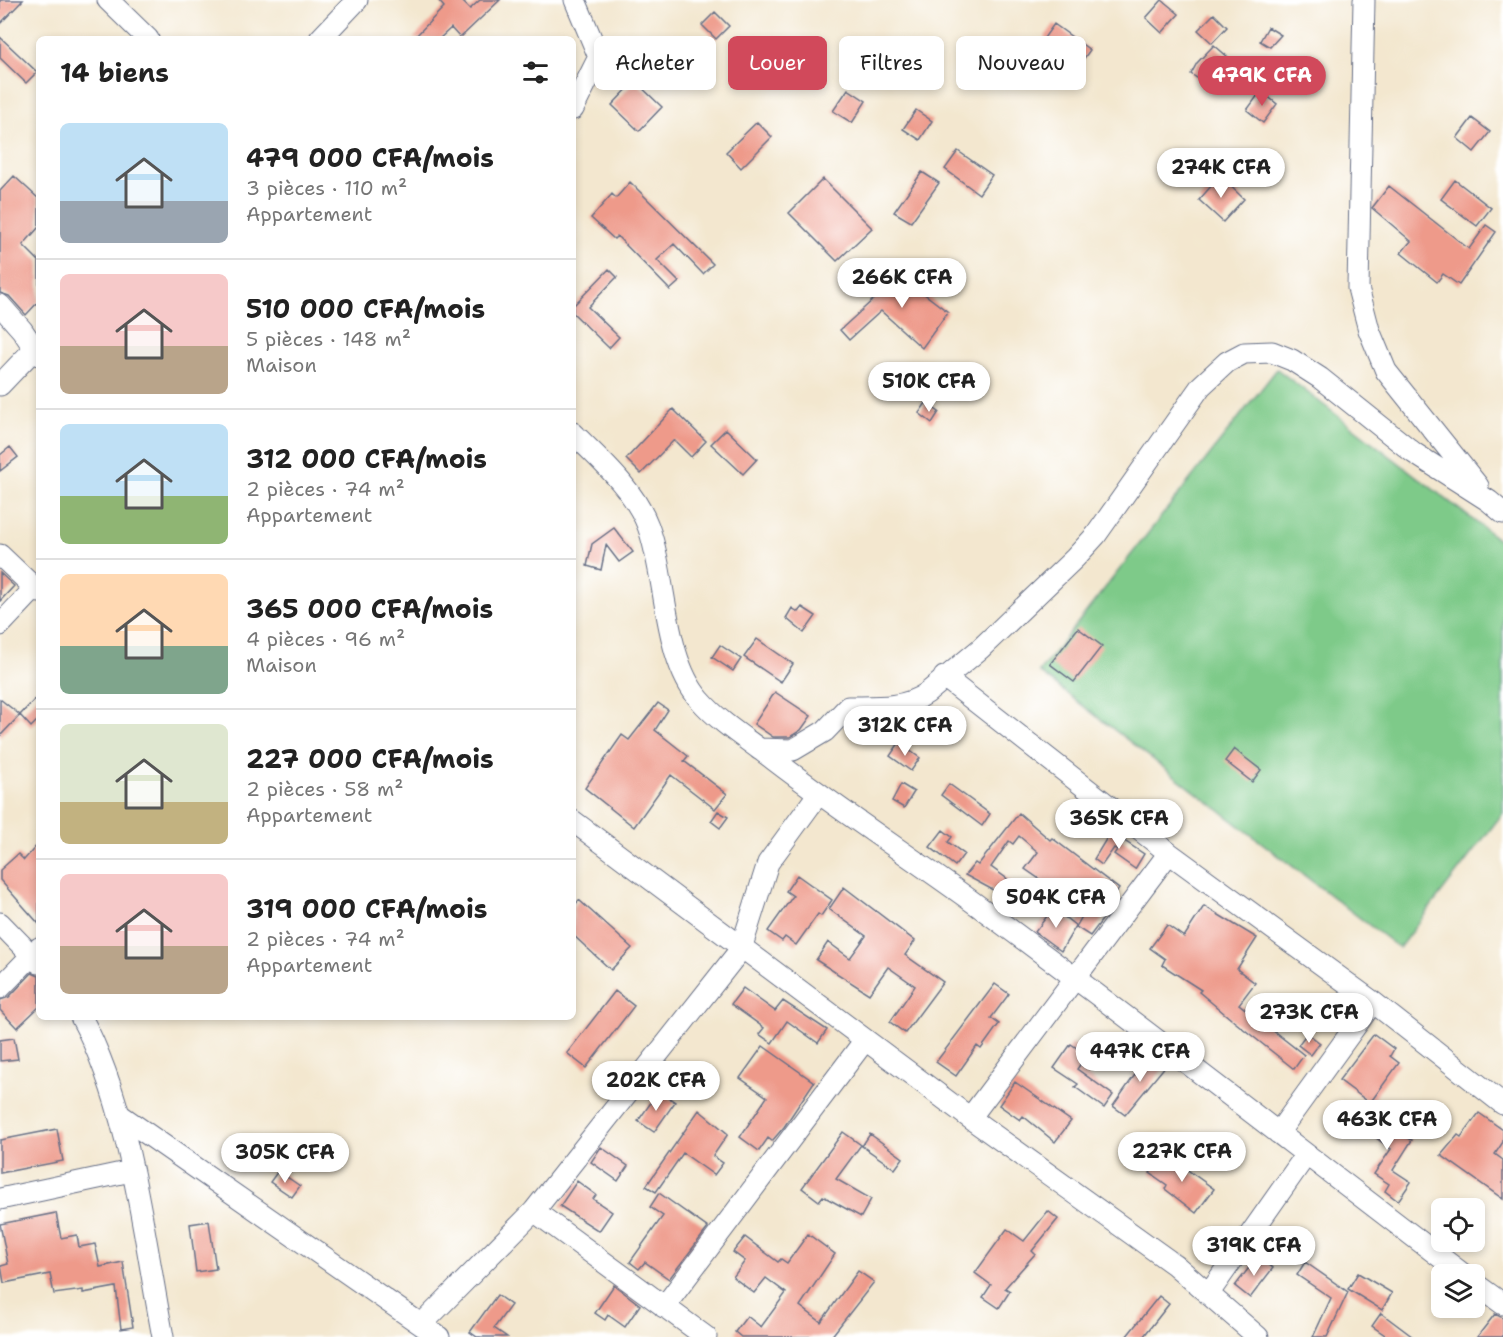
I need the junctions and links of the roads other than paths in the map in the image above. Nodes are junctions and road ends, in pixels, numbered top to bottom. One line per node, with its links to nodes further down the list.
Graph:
1 (108, 0): 5 (street)
2 (357, 0): 6 (street)
3 (575, 0): 7 (street)
4 (1364, 0): 13 (street)
5 (145, 36)
6 (323, 36)
7 (576, 103)
8 (0, 305): 9 (street)
9 (36, 349)
10 (36, 351): 11 (street)
11 (0, 385)
12 (576, 436): 19 (street)
13 (1496, 507): 18 (street)
14 (0, 555): 15 (street)
15 (36, 589)
16 (36, 591): 17 (street)
17 (0, 625)
18 (944, 677): 19 (street); 22 (street)
19 (759, 749): 20 (street)
20 (819, 793): 24 (street); 26 (street)
21 (576, 823): 24 (street)
22 (1169, 853): 26 (street); 28 (street)
23 (0, 923): 25 (street)
24 (741, 949): 30 (street); 38 (street)
25 (36, 955): 27 (street)
26 (1074, 980): 33 (street); 34 (street)
27 (0, 988)
28 (1373, 1002): 31 (street); 34 (street)
29 (82, 1020): 32 (street)
30 (865, 1040): 33 (street); 43 (street)
31 (1503, 1104)
32 (120, 1115): 36 (street); 44 (street)
33 (970, 1118): 41 (street)
34 (1278, 1133): 35 (street)
35 (1306, 1155): 39 (street); 41 (street)
36 (131, 1172): 37 (street); 46 (street)
37 (0, 1199)
38 (534, 1211): 43 (street); 44 (street)
39 (1450, 1264)
40 (1485, 1291): 42 (street)
41 (1209, 1293): 45 (street)
42 (1503, 1304)
43 (664, 1306): 48 (street)
44 (422, 1324): 47 (street)
45 (1252, 1335)
46 (163, 1337)
47 (440, 1337)
48 (706, 1337)

